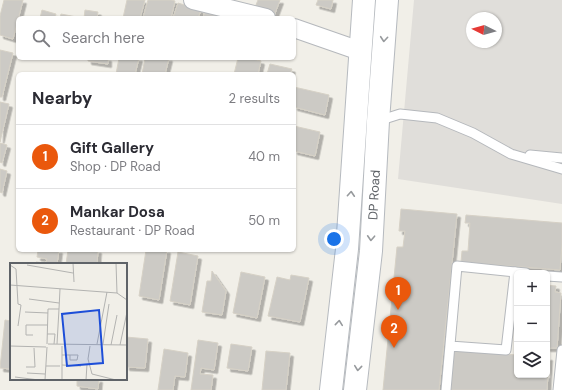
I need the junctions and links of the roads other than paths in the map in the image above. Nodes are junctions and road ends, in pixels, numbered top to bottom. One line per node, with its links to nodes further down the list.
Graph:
1 (192, 0): 4 (street)
2 (364, 0): 6 (main road, DP Road)
3 (388, 0): 7 (main road, DP Road, one-way to 7)
4 (258, 16)
5 (296, 29): 6 (street)
6 (360, 51): 17 (main road, DP Road, one-way to 6)
7 (378, 121): 8 (lane); 18 (main road, DP Road, one-way to 18)
8 (511, 154): 9 (lane); 10 (lane)
9 (562, 158)
10 (562, 169)
11 (514, 272): 15 (lane)
12 (550, 276): 13 (lane)
13 (562, 277)
14 (514, 281): 15 (lane)
15 (450, 346): 19 (lane)
16 (562, 350): 20 (lane)
17 (331, 390)
18 (355, 390)
19 (446, 390)
20 (558, 390)

